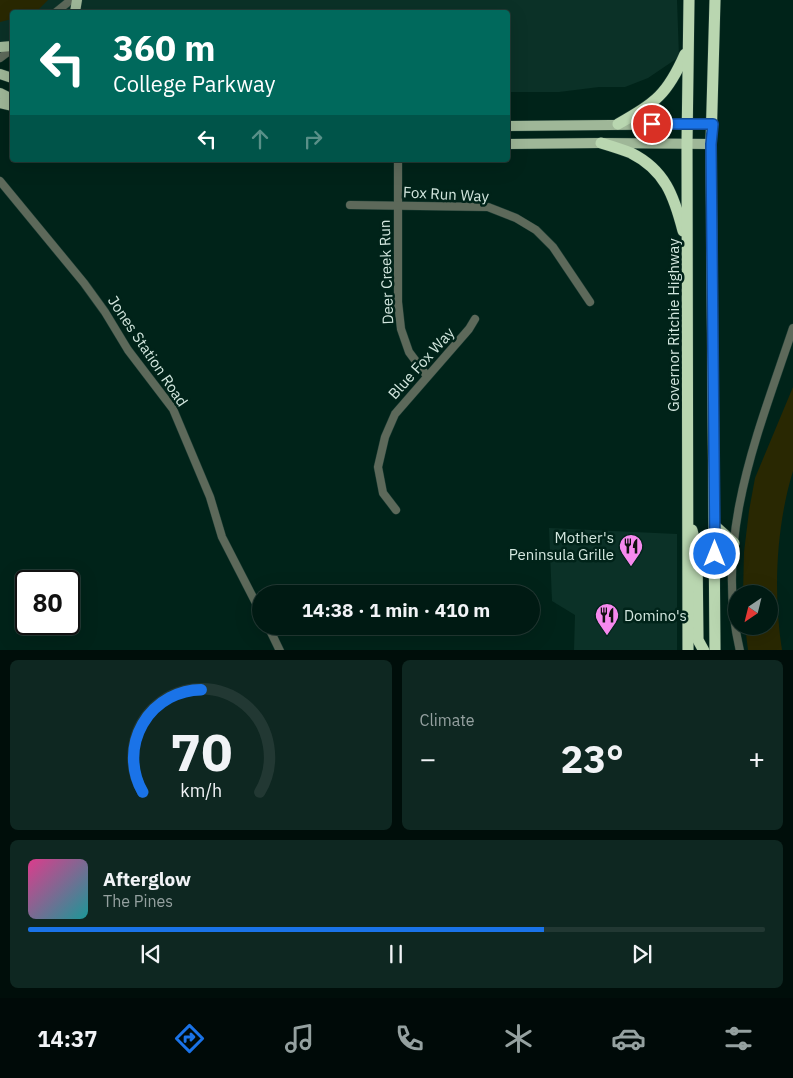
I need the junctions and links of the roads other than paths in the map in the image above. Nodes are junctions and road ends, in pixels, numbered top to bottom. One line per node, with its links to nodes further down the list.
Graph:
1 (71, 0): 4 (street)
2 (689, 0): 5 (highway, Governor Ritchie Highway)
3 (715, 0): 10 (highway)
4 (58, 10)
5 (688, 48): 8 (highway); 9 (highway, Governor Ritchie Highway)
6 (10, 50): 7 (street)
7 (0, 58)
8 (618, 124): 9 (main road); 11 (main road)
9 (687, 124): 10 (main road); 14 (highway, Governor Ritchie Highway)
10 (713, 124): 15 (highway)
11 (510, 126)
12 (601, 143): 13 (main road); 14 (main road); 20 (highway)
13 (510, 144)
14 (687, 144): 15 (main road); 20 (highway, Governor Ritchie Highway)
15 (711, 144): 27 (highway)
16 (398, 162): 19 (street, Deer Creek Run)
17 (0, 181): 29 (street, Jones Station Road)
18 (350, 205): 19 (street, Fox Run Way)
19 (398, 205): 21 (street, Fox Run Way); 24 (street, Deer Creek Run)
20 (687, 249): 26 (highway, Governor Ritchie Highway)
21 (590, 302)
22 (475, 319): 24 (street, Blue Fox Way)
23 (793, 328): 28 (street)
24 (427, 376): 25 (street, Blue Fox Way)
25 (396, 510)
26 (688, 511): 32 (highway, Governor Ritchie Highway); 33 (highway)
27 (715, 526): 28 (highway); 34 (highway)
28 (734, 542): 35 (street)
29 (252, 595)
30 (272, 635): 31 (street)
31 (280, 650)
32 (688, 650)
33 (704, 650)
34 (715, 650)
35 (740, 650)

